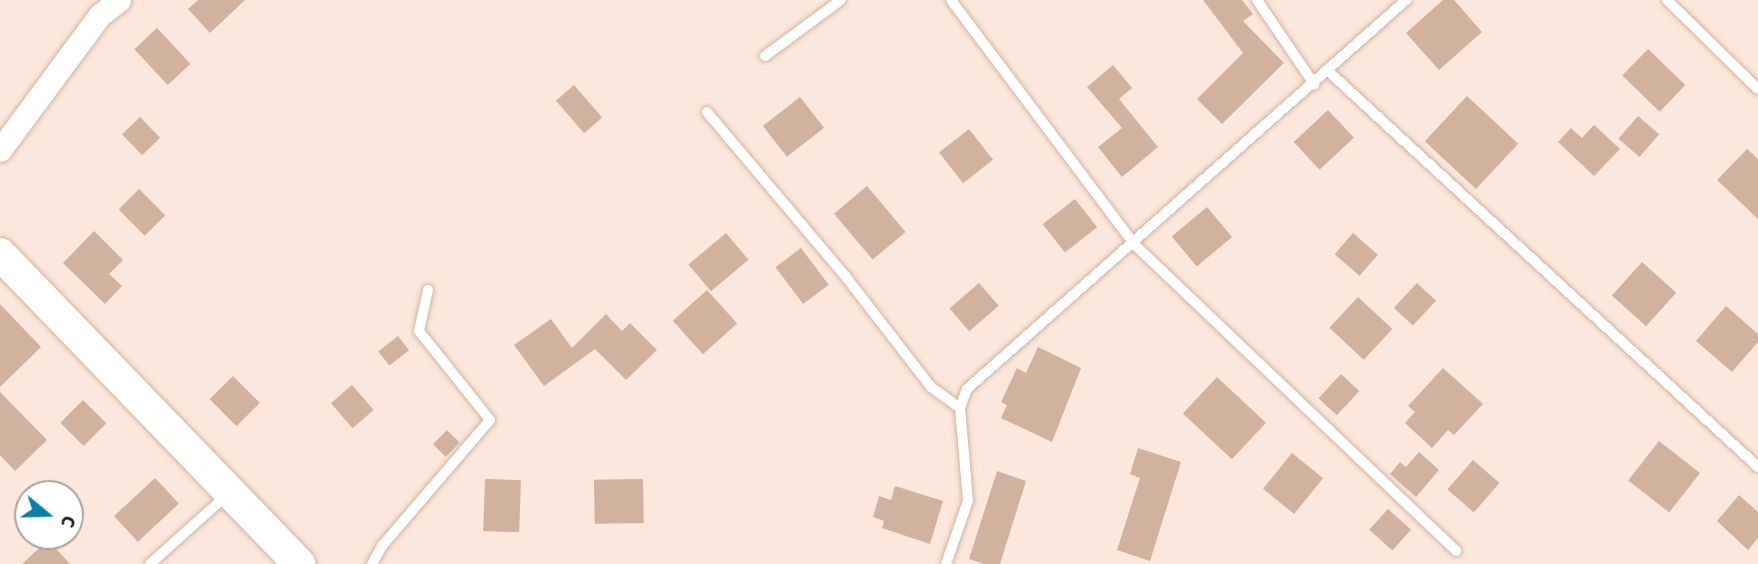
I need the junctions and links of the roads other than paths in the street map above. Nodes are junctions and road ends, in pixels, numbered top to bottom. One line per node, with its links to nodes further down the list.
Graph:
1 (119, 0): 12 (street)
2 (841, 0): 7 (lane)
3 (951, 0): 13 (lane)
4 (1257, 0): 9 (lane)
5 (1406, 0): 8 (lane)
6 (1667, 0): 10 (lane)
7 (765, 56)
8 (1327, 70): 9 (lane); 17 (lane)
9 (1314, 84): 13 (lane)
10 (1758, 89)
11 (707, 112): 16 (lane)
12 (0, 150)
13 (1134, 244): 16 (lane); 19 (lane)
14 (0, 254): 18 (street)
15 (428, 290): 22 (lane)
16 (960, 408): 23 (lane)
17 (1758, 467)
18 (229, 493): 20 (lane); 21 (street)
19 (1457, 551)
20 (150, 564)
21 (299, 564)
22 (372, 564)
23 (946, 564)

